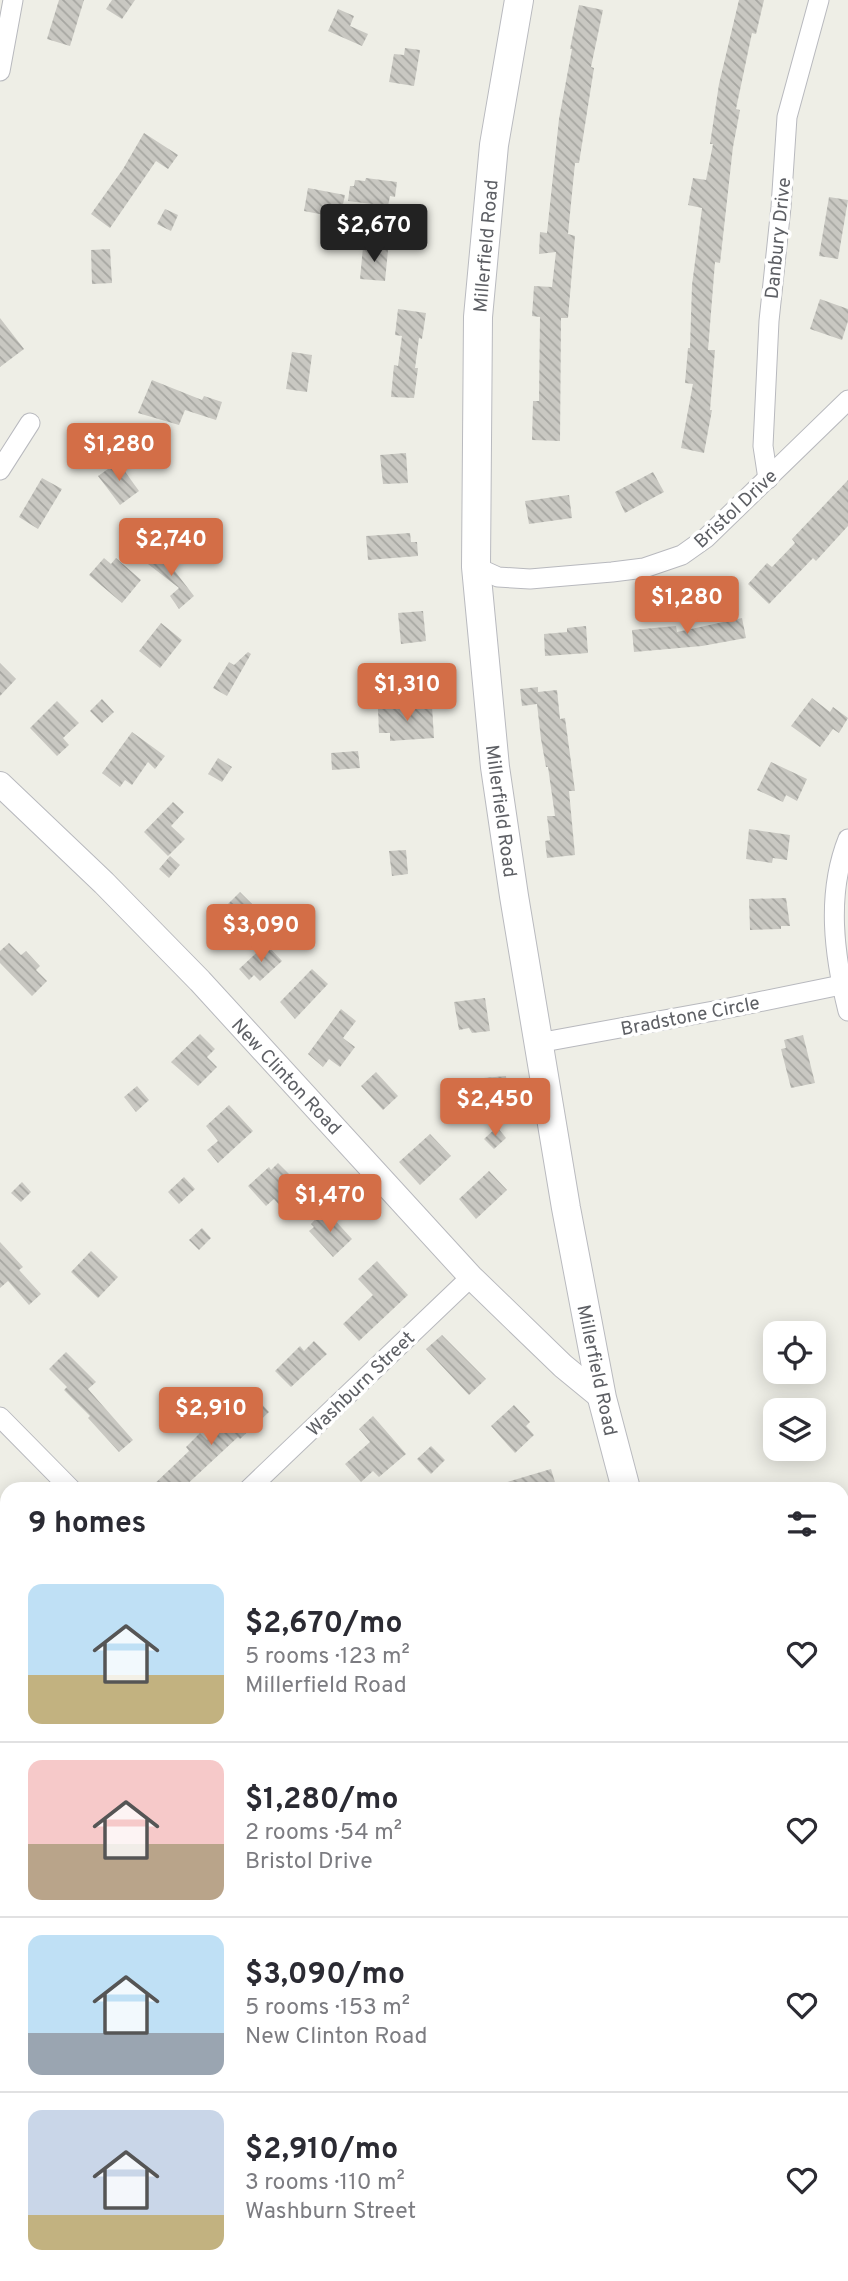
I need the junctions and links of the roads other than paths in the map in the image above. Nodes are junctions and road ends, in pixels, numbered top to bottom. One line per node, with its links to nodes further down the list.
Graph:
1 (13, 0): 4 (street)
2 (519, 0): 9 (main road, Millerfield Road)
3 (819, 0): 8 (street, Danbury Drive)
4 (0, 71)
5 (848, 400): 8 (street, Bristol Drive)
6 (30, 423): 7 (street)
7 (0, 470)
8 (768, 479): 9 (street, Bristol Drive)
9 (476, 566): 14 (main road, Millerfield Road)
10 (0, 784): 15 (street, New Clinton Road)
11 (848, 839): 12 (street)
12 (841, 985): 13 (street); 14 (street, Bradstone Circle)
13 (848, 1011)
14 (538, 1042): 16 (main road, Millerfield Road)
15 (471, 1277): 16 (street, New Clinton Road); 19 (street, Washburn Street)
16 (602, 1398): 20 (main road, Millerfield Road)
17 (0, 1417): 18 (street)
18 (64, 1482)
19 (256, 1482)
20 (624, 1482)

